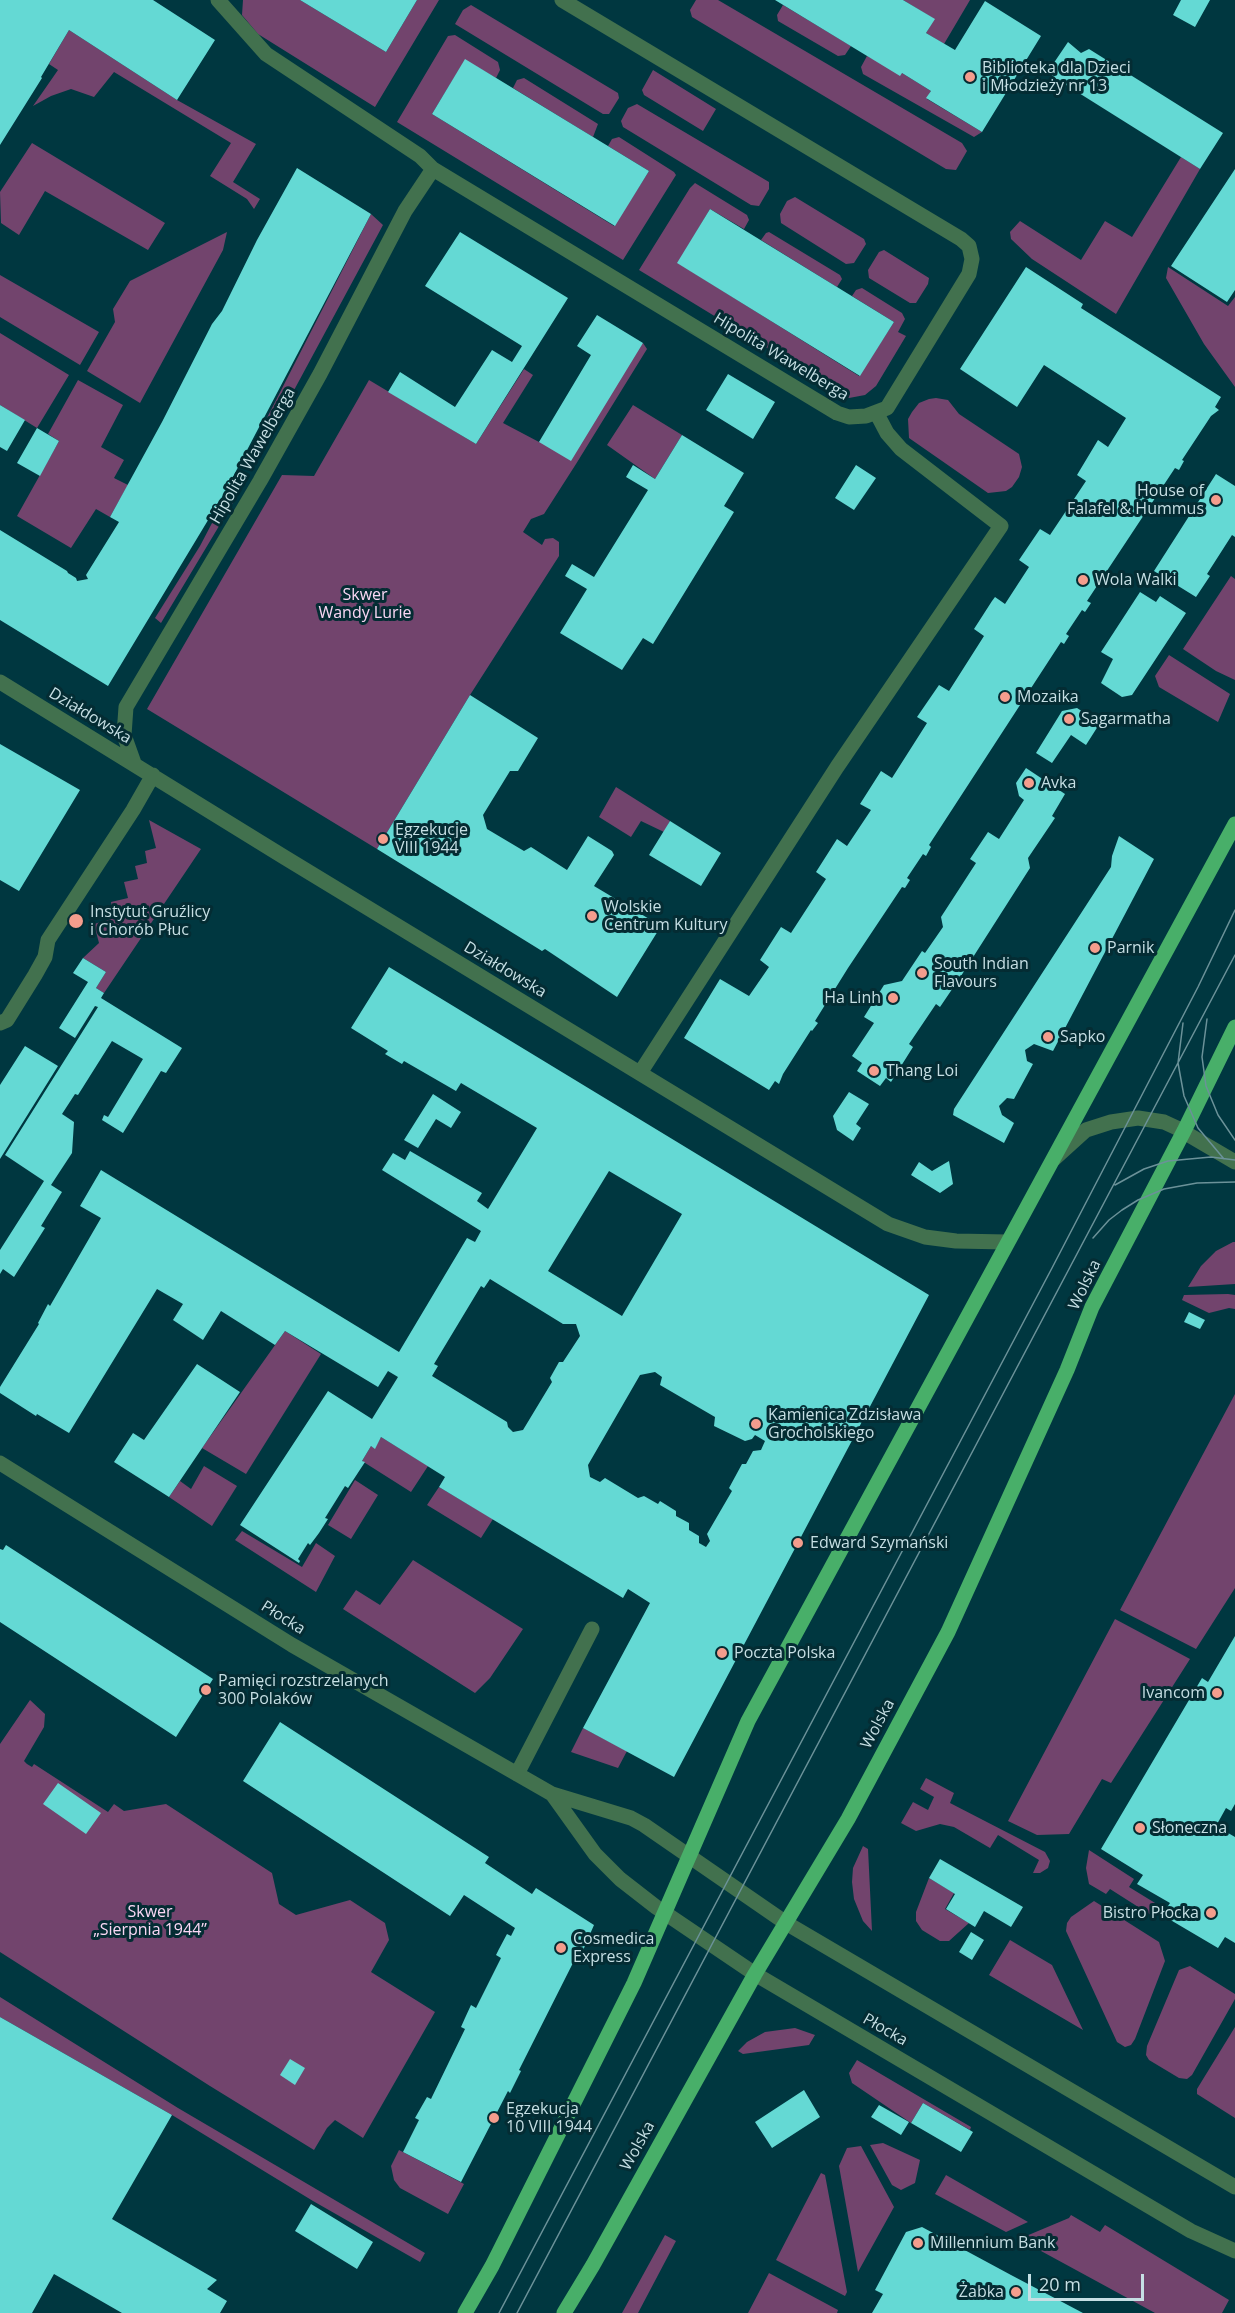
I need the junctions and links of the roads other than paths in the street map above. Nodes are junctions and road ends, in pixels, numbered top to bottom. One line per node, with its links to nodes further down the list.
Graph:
1 (218, 0): 3 (street, Hipolita Wawelberga)
2 (562, 0): 4 (street)
3 (433, 169): 4 (street, Hipolita Wawelberga); 6 (street, Hipolita Wawelberga)
4 (882, 411): 11 (street)
5 (0, 682): 6 (street, Działdowska)
6 (134, 763): 7 (street, Działdowska)
7 (153, 775): 9 (street); 11 (street, Działdowska)
8 (1235, 824): 13 (main road)
9 (0, 1023)
10 (1235, 1027): 12 (main road, Wolska)
11 (640, 1073): 15 (street, Działdowska)
12 (1184, 1131): 13 (street); 14 (street); 22 (main road, Wolska)
13 (1050, 1162): 15 (main road)
14 (1235, 1162)
15 (1007, 1242): 20 (main road)
16 (0, 1463): 18 (street, Płocka)
17 (592, 1629): 18 (street)
18 (517, 1774): 19 (street, Płocka)
19 (552, 1794): 20 (street, Płocka); 21 (street, Płocka)
20 (689, 1856): 21 (main road); 22 (street, Płocka)
21 (666, 1913): 23 (street, Płocka); 26 (main road)
22 (786, 1923): 23 (main road, Wolska); 24 (street, Płocka)
23 (755, 1974): 25 (street, Płocka); 27 (main road, Wolska)
24 (1235, 2187)
25 (1235, 2251)
26 (465, 2313)
27 (564, 2313)

